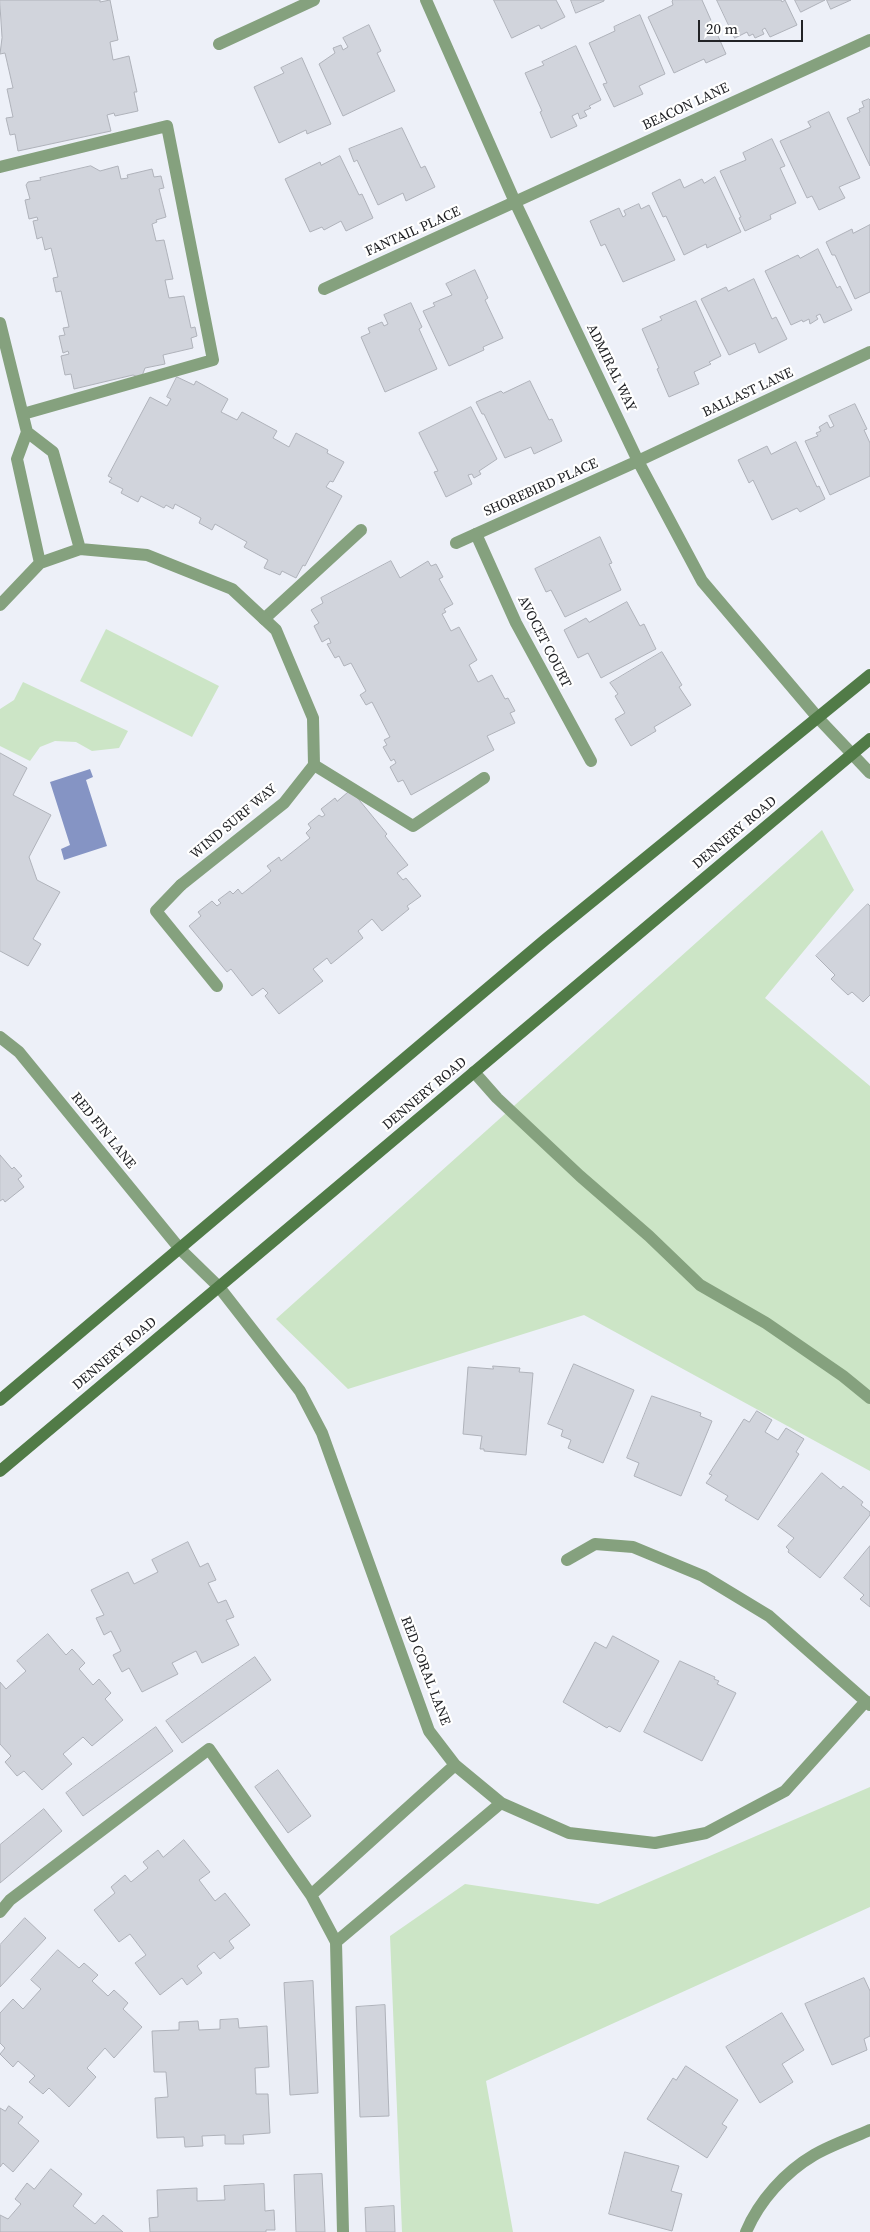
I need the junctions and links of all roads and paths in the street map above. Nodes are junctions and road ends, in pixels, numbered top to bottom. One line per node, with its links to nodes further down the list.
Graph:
1 (314, 0): 4 (street)
2 (426, 0): 6 (street, ADMIRAL WAY)
3 (870, 40): 6 (street, BEACON LANE)
4 (219, 44)
5 (0, 167): 10 (street)
6 (515, 202): 7 (street, FANTAIL PLACE); 12 (street, ADMIRAL WAY)
7 (324, 289)
8 (0, 323): 10 (street)
9 (870, 352): 12 (street, BALLAST LANE)
10 (22, 414): 11 (street)
11 (27, 432): 16 (street); 17 (street)
12 (638, 461): 14 (street, SHOREBIRD PLACE); 21 (street, ADMIRAL WAY)
13 (361, 530): 19 (street)
14 (476, 534): 15 (street, SHOREBIRD PLACE); 24 (street, AVOCET COURT)
15 (456, 543)
16 (80, 549): 17 (street); 19 (street)
17 (40, 563): 18 (street)
18 (0, 605)
19 (264, 619): 25 (street)
20 (870, 675): 21 (street)
21 (819, 719): 23 (street, ADMIRAL WAY); 31 (street)
22 (870, 739): 23 (street, DENNERY ROAD)
23 (853, 754): 26 (street, ADMIRAL WAY); 30 (street, DENNERY ROAD)
24 (591, 761)
25 (314, 765): 27 (street); 28 (street, WIND SURF WAY)
26 (870, 773)
27 (484, 778)
28 (218, 986)
29 (0, 1036): 31 (street, RED FIN LANE)
30 (474, 1072): 32 (street, DENNERY ROAD); 33 (street)
31 (180, 1249): 32 (street, RED CORAL LANE); 34 (street)
32 (218, 1287): 35 (street, DENNERY ROAD); 38 (street, RED CORAL LANE)
33 (870, 1398)
34 (0, 1400)
35 (0, 1472)
36 (567, 1560): 37 (street)
37 (868, 1703): 39 (street, RED CORAL LANE)
38 (455, 1765): 39 (street, RED CORAL LANE); 40 (street)
39 (502, 1803): 42 (street)
40 (311, 1895): 41 (street); 42 (street)
41 (0, 1912)
42 (336, 1942): 44 (street)
43 (870, 2130): 45 (street)
44 (343, 2232)
45 (746, 2232)

